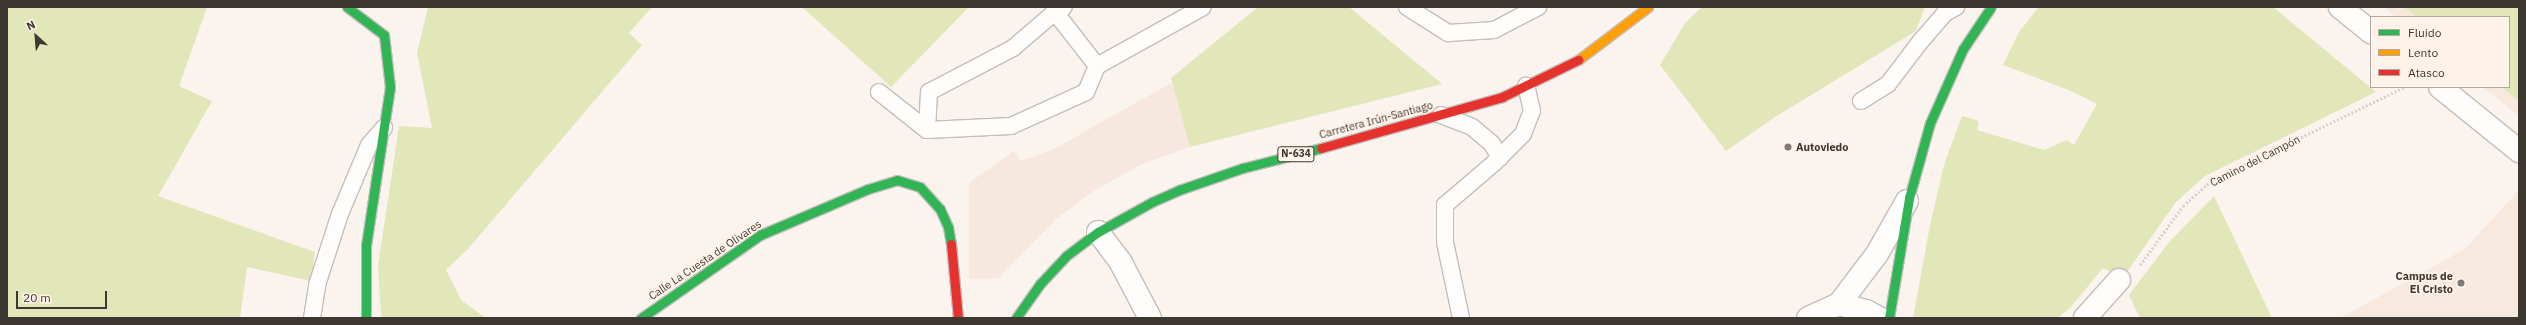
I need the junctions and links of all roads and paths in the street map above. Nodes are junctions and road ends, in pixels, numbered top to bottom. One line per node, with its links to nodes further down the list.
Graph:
1 (347, 7): 18 (main road)
2 (1203, 7): 11 (lane)
3 (1407, 7): 4 (lane)
4 (1538, 7)
5 (1648, 7): 12 (main road, Carretera Irún-Santiago / N-634)
6 (1956, 7): 16 (lane)
7 (1991, 7): 22 (main road)
8 (2340, 7): 10 (street)
9 (1058, 9): 11 (lane); 19 (lane)
10 (2370, 31)
11 (1097, 66): 19 (lane)
12 (1526, 86): 17 (main road, Carretera Irún-Santiago / N-634); 21 (lane)
13 (2403, 88): 24 (path, Camino del Campón)
14 (2441, 88): 20 (street)
15 (879, 92): 19 (lane)
16 (1861, 101)
17 (1441, 116): 21 (lane); 23 (main road, Carretera Irún-Santiago / N-634)
18 (384, 128): 26 (lane); 27 (main road)
19 (927, 130)
20 (2519, 151)
21 (1500, 158): 32 (lane)
22 (1909, 198): 25 (street); 35 (main road)
23 (1098, 232): 30 (main road, Carretera Irún-Santiago / N-634); 31 (street)
24 (2119, 280): 36 (street)
25 (1839, 304): 33 (street); 34 (street)
26 (312, 318)
27 (366, 318)
28 (641, 318): 29 (main road, Calle La Cuesta de Olivares)
29 (958, 318)
30 (1016, 318)
31 (1150, 318)
32 (1461, 318)
33 (1808, 318)
34 (1878, 318)
35 (1889, 318)
36 (2085, 318)

